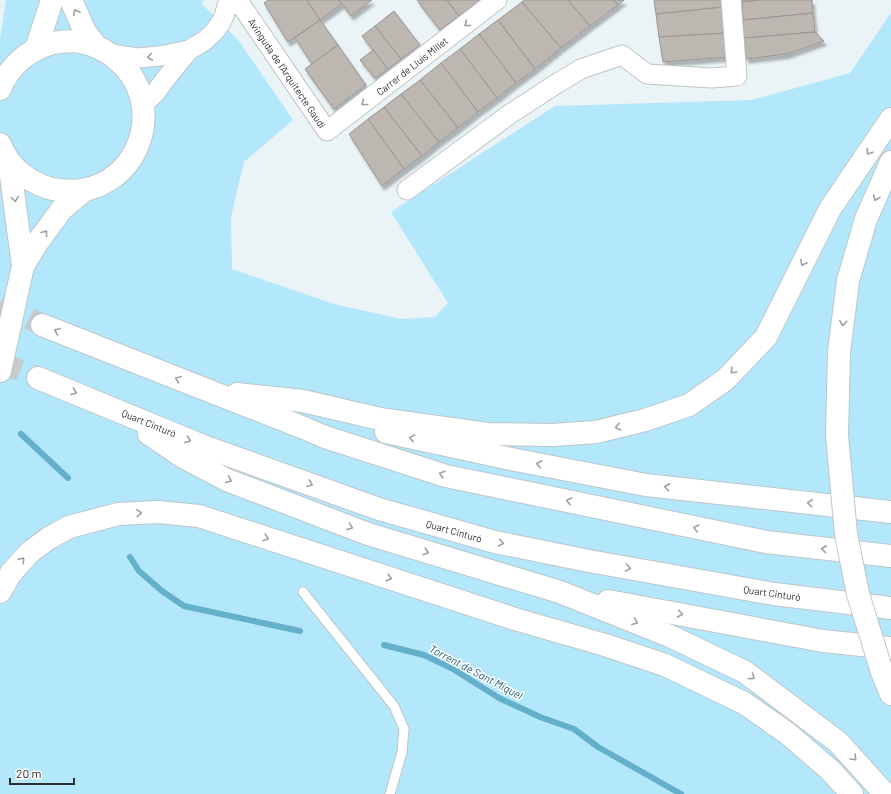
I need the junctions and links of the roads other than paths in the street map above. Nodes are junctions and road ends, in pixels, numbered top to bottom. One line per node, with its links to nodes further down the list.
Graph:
1 (52, 0): 6 (main road)
2 (70, 0): 7 (main road, one-way to 2)
3 (497, 0): 13 (street, Carrer de Lluís Millet, one-way to 13)
4 (731, 0): 17 (street)
5 (237, 2): 8 (street, Avinguda de l'Arquitecte Gaudí); 13 (street, Avinguda de l'Arquitecte Gaudí)
6 (36, 49): 7 (main road); 9 (main road)
7 (104, 50): 8 (street, Avinguda de l'Arquitecte Gaudí, one-way to 7); 11 (main road)
8 (189, 50): 11 (street, Avinguda de l'Arquitecte Gaudí)
9 (7, 70): 10 (main road)
10 (0, 89)
11 (143, 105): 16 (main road)
12 (891, 119): 22 (main road, one-way to 22)
13 (327, 131)
14 (5, 152): 16 (main road); 18 (main road, one-way to 18)
15 (891, 162): 32 (main road, one-way to 32, bridge)
16 (86, 189): 18 (main road, one-way to 16)
17 (407, 190)
18 (23, 266): 20 (main road)
19 (42, 325): 22 (main road, one-way to 19)
20 (0, 371)
21 (38, 378): 23 (main road, Quart Cinturó, one-way to 23)
22 (207, 390): 24 (main road)
23 (113, 409): 29 (main road, one-way to 29); 30 (main road, Quart Cinturó, one-way to 30)
24 (267, 413): 25 (main road, one-way to 24); 26 (main road, one-way to 24)
25 (891, 512)
26 (891, 556)
27 (0, 592): 34 (main road, one-way to 34)
28 (303, 592): 33 (lane)
29 (560, 592): 31 (main road, one-way to 31); 35 (main road, one-way to 35)
30 (891, 608)
31 (891, 648)
32 (891, 694)
33 (390, 794)
34 (852, 794)
35 (885, 794)

